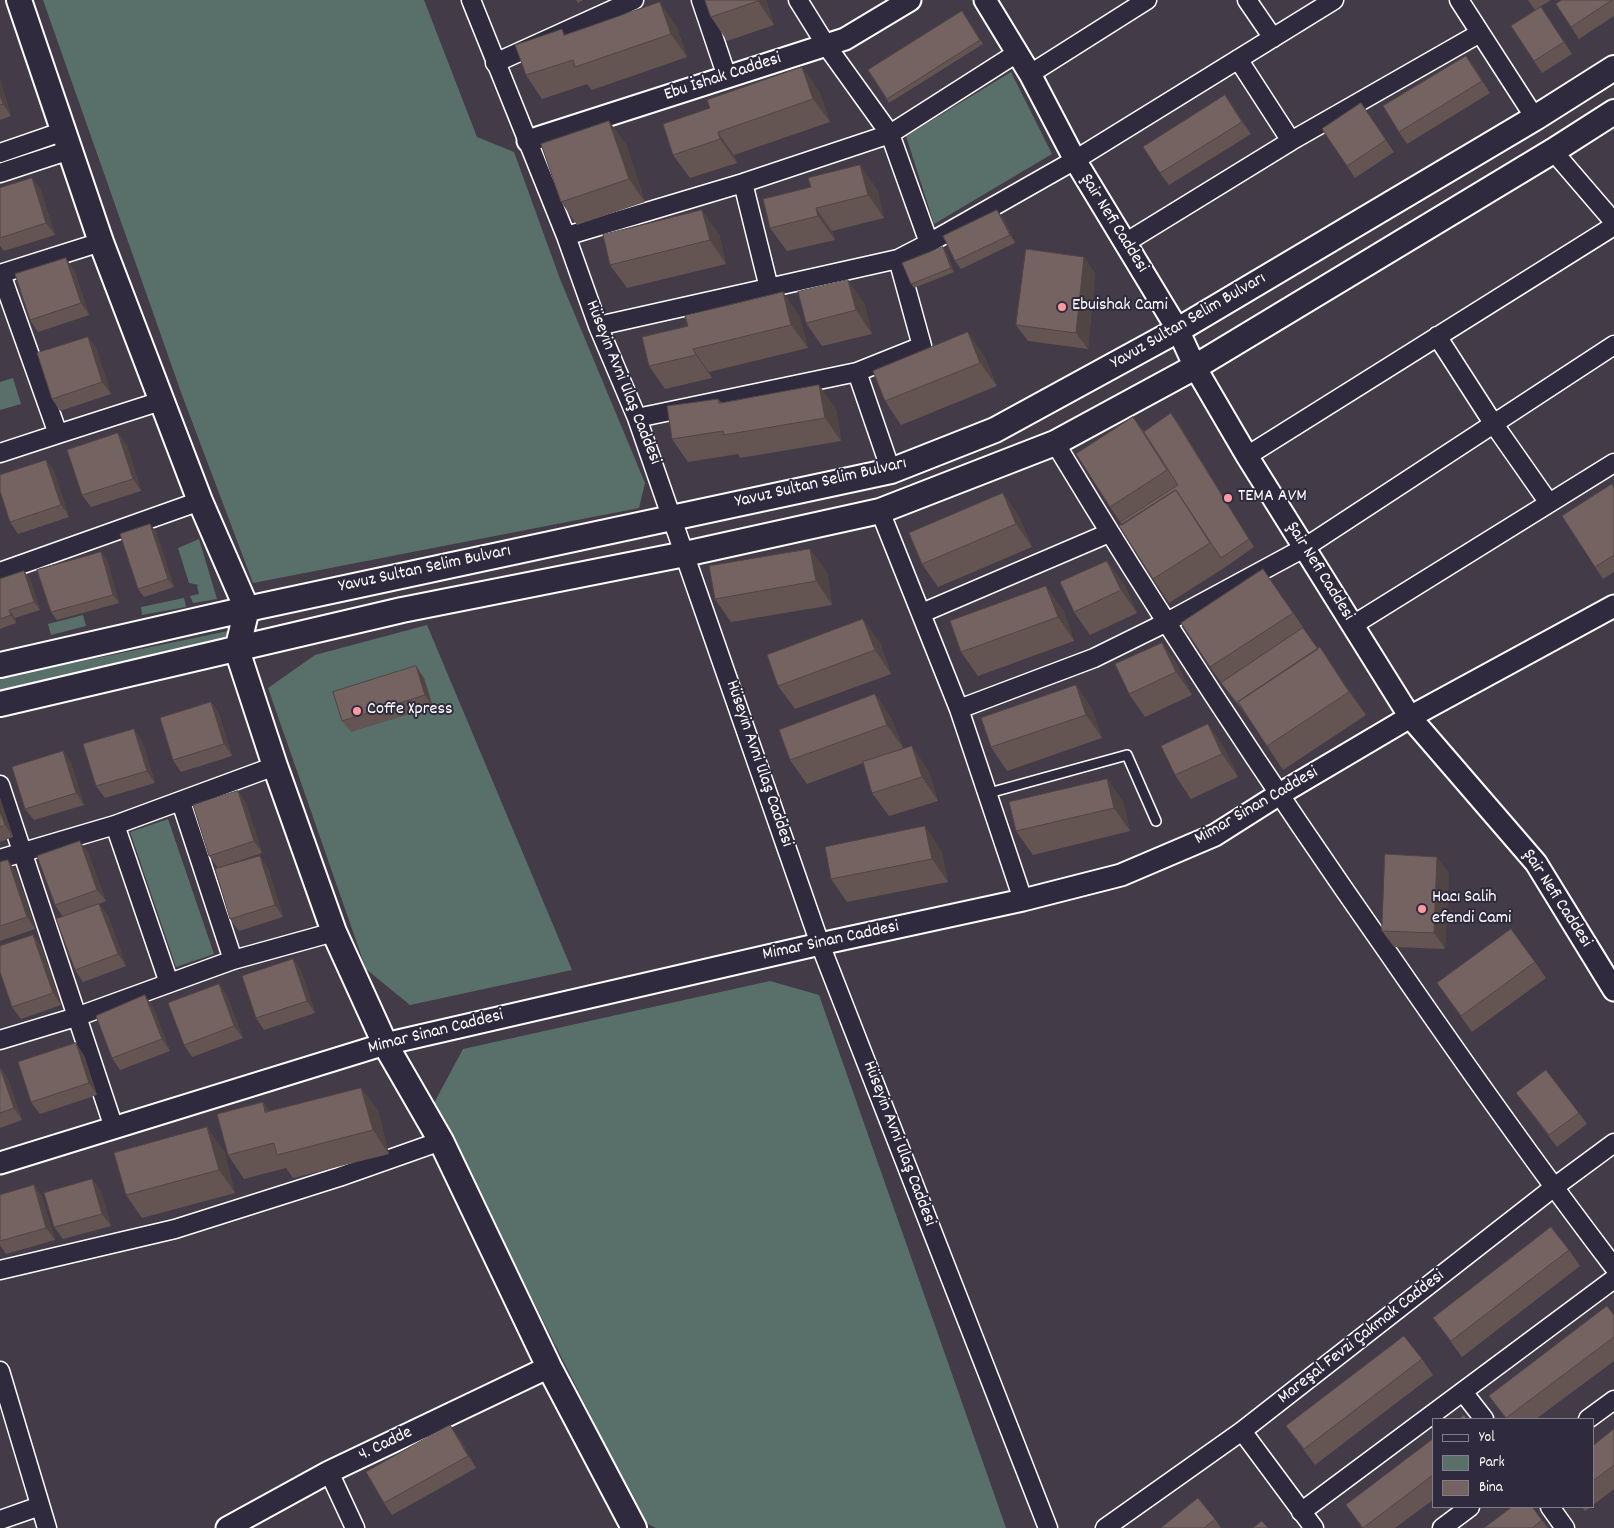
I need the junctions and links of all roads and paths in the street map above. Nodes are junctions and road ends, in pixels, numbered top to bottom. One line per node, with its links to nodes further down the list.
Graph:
1 (19, 0): 24 (main road)
2 (471, 0): 17 (street, Hüseyin Avni Ulaş Caddesi)
3 (634, 0): 17 (street)
4 (701, 0): 20 (street)
5 (798, 0): 14 (street)
6 (910, 0): 14 (street, Ebu İshak Caddesi)
7 (985, 0): 15 (street, Şair Nefi Caddesi)
8 (1147, 0): 19 (street)
9 (1247, 0): 13 (street)
10 (1334, 0): 13 (street)
11 (1460, 0): 12 (street)
12 (1480, 33): 22 (street); 26 (street)
13 (1273, 38): 16 (street)
14 (826, 46): 20 (street, Ebu İshak Caddesi); 23 (street)
15 (1017, 53): 19 (street, Şair Nefi Caddesi); 23 (street)
16 (1238, 59): 26 (street); 29 (street)
17 (496, 63): 25 (street, Hüseyin Avni Ulaş Caddesi)
18 (1614, 68): 22 (main road, Yavuz Sultan Selim Bulvarı)
19 (1030, 74): 29 (street, Şair Nefi Caddesi)
20 (727, 77): 25 (street, Ebu İshak Caddesi)
21 (1614, 112): 27 (main road, Yavuz Sultan Selim Bulvarı)
22 (1535, 118): 42 (main road, Yavuz Sultan Selim Bulvarı)
23 (890, 134): 31 (street); 36 (street)
24 (67, 140): 28 (street); 30 (street); 35 (main road)
25 (528, 141): 34 (street, Hüseyin Avni Ulaş Caddesi)
26 (1291, 141): 37 (street)
27 (1553, 151): 32 (street); 45 (main road, Yavuz Sultan Selim Bulvarı)
28 (0, 153)
29 (1075, 160): 36 (street); 37 (street, Şair Nefi Caddesi)
30 (0, 174)
31 (743, 183): 34 (street); 40 (street)
32 (1614, 222)
33 (1614, 226): 43 (street)
34 (566, 236): 41 (street, Hüseyin Avni Ulaş Caddesi)
35 (101, 242): 39 (street); 47 (main road)
36 (929, 243): 38 (street)
37 (1126, 243): 42 (street, Şair Nefi Caddesi)
38 (898, 259): 40 (street); 46 (street)
39 (1, 274): 50 (street)
40 (769, 288): 41 (street)
41 (598, 326): 48 (street, Hüseyin Avni Ulaş Caddesi)
42 (1178, 330): 45 (street, Şair Nefi Caddesi); 55 (main road, Yavuz Sultan Selim Bulvarı)
43 (1437, 336): 49 (street); 53 (street)
44 (1614, 346): 49 (street)
45 (1195, 367): 51 (main road, Yavuz Sultan Selim Bulvarı); 53 (street, Şair Nefi Caddesi)
46 (857, 372): 48 (street); 55 (street)
47 (161, 400): 50 (street); 56 (main road)
48 (637, 418): 59 (street, Hüseyin Avni Ulaş Caddesi)
49 (1492, 423): 57 (street); 61 (street)
50 (58, 434): 52 (street)
51 (1054, 443): 58 (main road, Yavuz Sultan Selim Bulvarı); 60 (street)
52 (0, 453)
53 (1247, 456): 61 (street, Şair Nefi Caddesi)
54 (1614, 463): 57 (street)
55 (891, 471): 59 (main road, Yavuz Sultan Selim Bulvarı)
56 (200, 501): 63 (street); 65 (main road)
57 (1549, 503): 68 (street)
58 (880, 511): 62 (main road, Yavuz Sultan Selim Bulvarı); 66 (street)
59 (673, 517): 62 (street, Hüseyin Avni Ulaş Caddesi); 65 (main road, Yavuz Sultan Selim Bulvarı)
60 (1109, 533): 66 (street); 67 (street)
61 (1304, 548): 67 (street); 68 (street, Şair Nefi Caddesi)
62 (685, 554): 69 (main road, Yavuz Sultan Selim Bulvarı); 85 (street, Hüseyin Avni Ulaş Caddesi)
63 (0, 572)
64 (1614, 606): 73 (street, Mimar Sinan Caddesi)
65 (247, 609): 69 (main road); 70 (main road, Yavuz Sultan Selim Bulvarı)
66 (922, 613): 72 (street)
67 (1167, 622): 72 (street); 77 (street)
68 (1352, 625): 73 (street, Şair Nefi Caddesi)
69 (237, 650): 71 (main road, Yavuz Sultan Selim Bulvarı); 74 (main road)
70 (0, 665)
71 (0, 704)
72 (959, 709): 76 (street)
73 (1410, 717): 77 (street, Mimar Sinan Caddesi); 88 (street, Şair Nefi Caddesi)
74 (275, 766): 78 (street); 84 (main road)
75 (0, 785): 81 (street)
76 (989, 793): 79 (lane); 83 (street)
77 (1278, 795): 83 (street, Mimar Sinan Caddesi); 96 (street)
78 (181, 802): 80 (street); 86 (street)
79 (1156, 821)
80 (115, 825): 81 (street); 87 (street)
81 (22, 851): 82 (street); 89 (street)
82 (0, 859)
83 (1023, 900): 85 (street, Mimar Sinan Caddesi)
84 (334, 932): 86 (street); 91 (main road)
85 (820, 944): 91 (street, Mimar Sinan Caddesi); 117 (street, Hüseyin Avni Ulaş Caddesi)
86 (233, 960): 87 (street)
87 (169, 984): 89 (street)
88 (1614, 990)
89 (76, 1017): 90 (street); 92 (street)
90 (0, 1040)
91 (385, 1044): 92 (street, Mimar Sinan Caddesi); 93 (main road)
92 (114, 1128): 95 (street, Mimar Sinan Caddesi)
93 (441, 1141): 98 (street); 100 (main road)
94 (1614, 1143): 96 (street, Mareşal Fevzi Çakmak Caddesi)
95 (0, 1163)
96 (1553, 1188): 97 (street); 106 (street, Mareşal Fevzi Çakmak Caddesi)
97 (1614, 1267)
98 (0, 1270)
99 (1614, 1279): 102 (street)
100 (549, 1367): 107 (street, 4. Cadde); 116 (main road)
101 (0, 1371): 108 (street)
102 (1463, 1392): 104 (street); 111 (street)
103 (1614, 1400): 105 (street)
104 (1483, 1418)
105 (1589, 1418)
106 (1242, 1432): 111 (street); 118 (street, Mareşal Fevzi Çakmak Caddesi)
107 (329, 1472): 114 (street, 4. Cadde); 115 (street)
108 (40, 1506): 112 (street); 113 (street)
109 (1469, 1508): 120 (street)
110 (1551, 1508): 121 (street)
111 (1301, 1512): 119 (street)
112 (0, 1520)
113 (47, 1528)
114 (227, 1528)
115 (355, 1528)
116 (634, 1528)
117 (1048, 1528)
118 (1106, 1528)
119 (1314, 1528)
120 (1442, 1528)
121 (1565, 1528)

